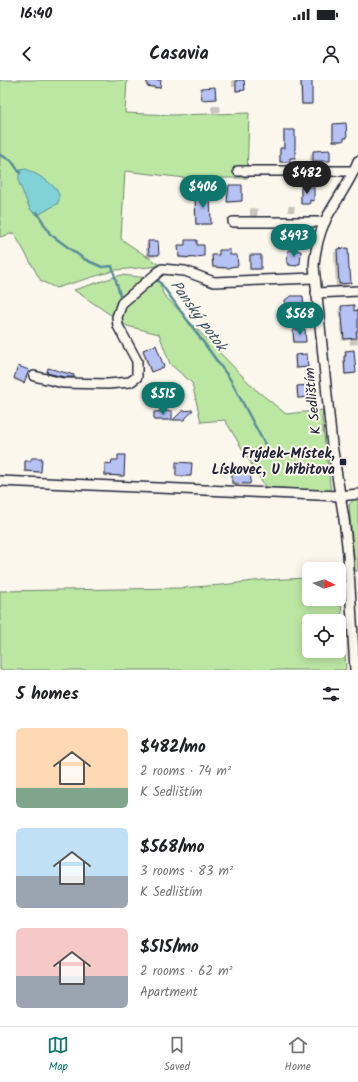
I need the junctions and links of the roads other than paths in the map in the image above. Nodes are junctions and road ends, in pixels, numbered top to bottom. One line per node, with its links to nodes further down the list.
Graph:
1 (358, 161): 3 (street, K Sedlištím)
2 (238, 171): 3 (street)
3 (354, 171): 5 (street, K Sedlištím)
4 (233, 222): 5 (street)
5 (325, 222): 6 (street, K Sedlištím)
6 (314, 278): 8 (street, K Sedlištím); 9 (street)
7 (358, 291): 8 (street)
8 (316, 293): 12 (street, K Sedlištím)
9 (34, 376)
10 (0, 481): 12 (street)
11 (358, 494): 12 (street)
12 (340, 496): 13 (street, K Sedlištím)
13 (355, 670)

